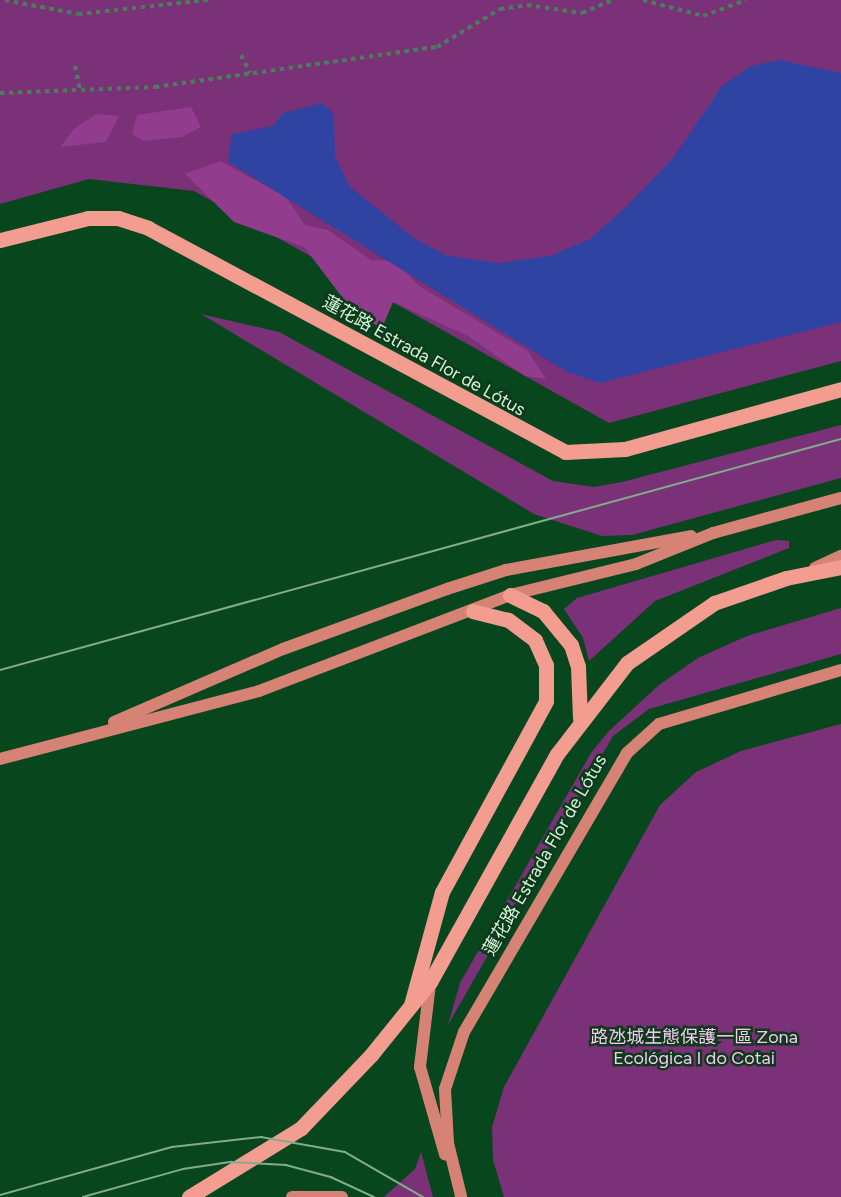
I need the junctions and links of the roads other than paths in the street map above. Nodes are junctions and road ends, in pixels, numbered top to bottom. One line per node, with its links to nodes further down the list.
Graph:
1 (0, 240): 2 (main road, 蓮花路 Estrada Flor de Lótus)
2 (841, 389)
3 (841, 498): 4 (main road)
4 (713, 532): 8 (main road); 12 (main road)
5 (841, 556): 7 (main road)
6 (841, 567): 7 (main road)
7 (808, 571): 11 (main road)
8 (510, 595): 9 (main road); 11 (main road)
9 (474, 610): 12 (main road); 15 (main road)
10 (841, 669): 16 (main road, 蓮花路 Estrada Flor de Lótus)
11 (580, 718): 14 (main road)
12 (91, 734): 13 (main road)
13 (0, 759)
14 (430, 982): 15 (main road); 16 (main road)
15 (410, 1008): 17 (main road)
16 (461, 1196)
17 (189, 1197)
18 (292, 1197): 19 (main road)
19 (342, 1197)

